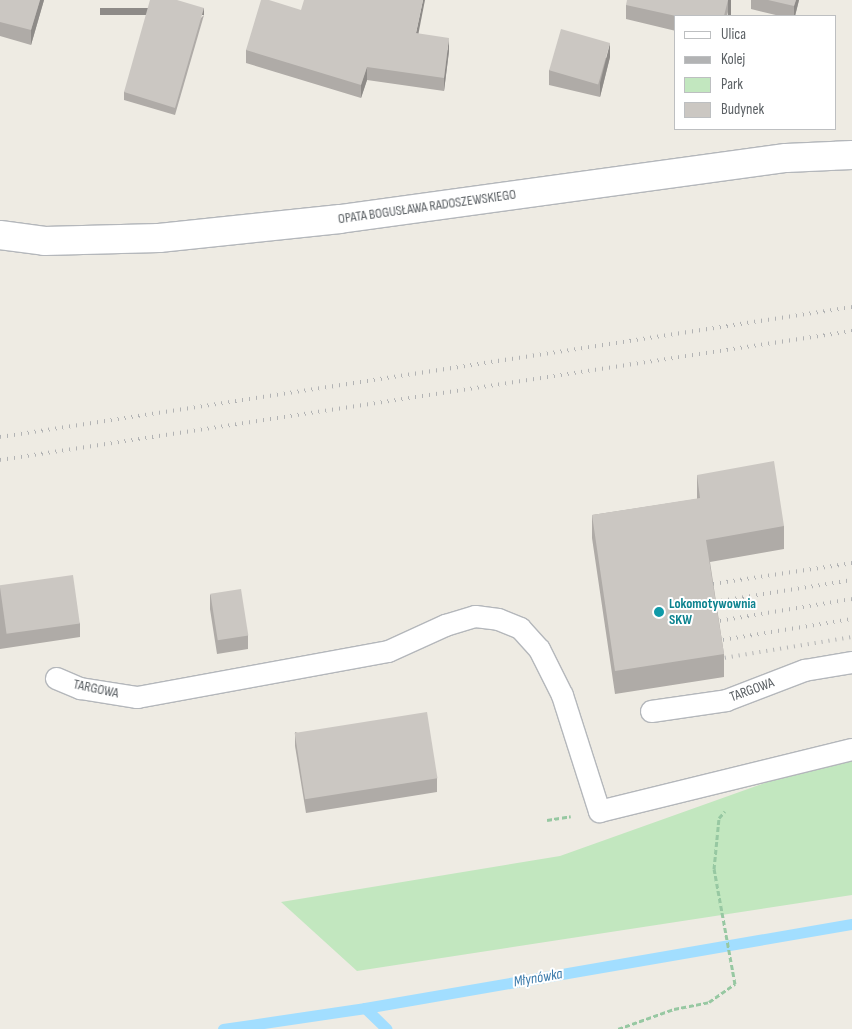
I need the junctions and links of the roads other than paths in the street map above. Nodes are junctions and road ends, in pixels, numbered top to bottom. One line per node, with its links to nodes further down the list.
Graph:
1 (852, 155): 2 (street, OPATA BOGUSŁAWA RADOSZEWSKIEGO)
2 (0, 235)
3 (852, 662): 5 (lane, TARGOWA)
4 (56, 678): 6 (lane, TARGOWA)
5 (651, 711)
6 (852, 749)

